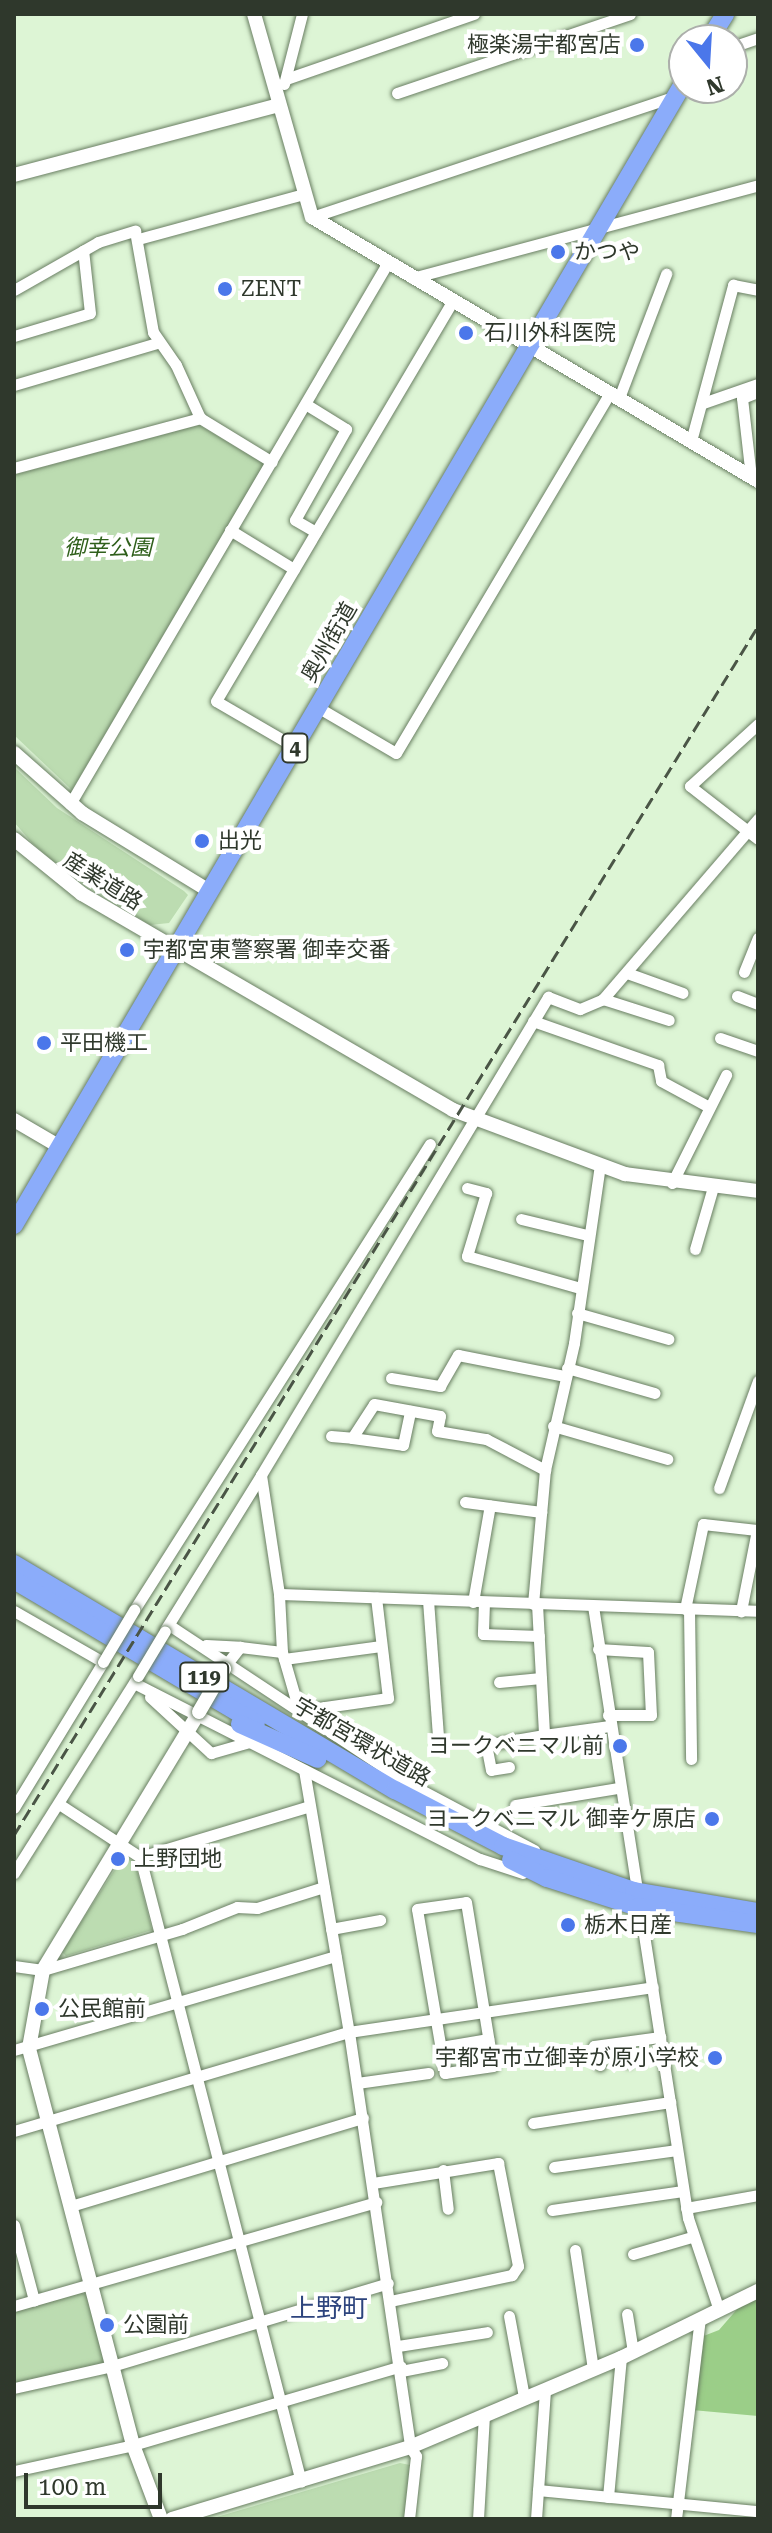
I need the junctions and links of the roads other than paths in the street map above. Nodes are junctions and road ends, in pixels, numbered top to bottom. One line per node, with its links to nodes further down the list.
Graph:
1 (254, 14): 8 (street)
2 (302, 14): 5 (street)
3 (474, 14): 5 (street)
4 (630, 14): 6 (street)
5 (286, 79): 8 (street)
6 (397, 93)
7 (668, 93): 13 (street)
8 (277, 99): 10 (street); 12 (street)
9 (671, 104): 14 (highway, 奥州街道 / 4)
10 (14, 175)
11 (758, 185): 14 (street)
12 (304, 194): 13 (street); 15 (street)
13 (312, 217): 17 (street)
14 (601, 226): 19 (street); 25 (highway, 奥州街道 / 4)
15 (138, 239): 16 (street); 24 (street)
16 (83, 250): 20 (street); 23 (street)
17 (387, 264): 19 (street); 31 (street)
18 (666, 274): 29 (street)
19 (412, 278): 22 (street)
20 (14, 290)
21 (758, 290): 30 (street)
22 (452, 302): 25 (street); 38 (street)
23 (14, 336)
24 (157, 343): 27 (street); 32 (street)
25 (529, 347): 29 (street); 40 (highway, 奥州街道 / 4)
26 (758, 384): 30 (street)
27 (14, 385)
28 (758, 392): 36 (street)
29 (614, 396): 33 (street); 40 (street)
30 (703, 403): 33 (street)
31 (307, 405): 34 (street); 38 (street)
32 (200, 418): 34 (street); 35 (street)
33 (691, 441): 36 (street)
34 (272, 462): 37 (street)
35 (14, 468)
36 (755, 479)
37 (230, 530): 39 (street); 44 (street)
38 (316, 532): 39 (street)
39 (294, 569): 42 (street)
40 (319, 708): 42 (highway, 奥州街道 / 4)
41 (758, 724): 46 (street)
42 (295, 747): 49 (highway, 奥州街道 / 4)
43 (14, 753): 44 (street)
44 (70, 804): 49 (street)
45 (758, 819): 46 (street)
46 (746, 831): 48 (street); 53 (street)
47 (14, 839): 51 (street, 産業道路)
48 (758, 839)
49 (211, 892): 51 (highway, 奥州街道 / 4)
50 (758, 938): 52 (street)
51 (175, 952): 64 (street, 産業道路); 67 (highway, 奥州街道 / 4)
52 (744, 972)
53 (627, 973): 54 (street); 56 (street)
54 (683, 993)
55 (737, 996): 57 (street)
56 (603, 999): 58 (street); 59 (street)
57 (758, 1004)
58 (669, 1020)
59 (533, 1021): 63 (street); 64 (street)
60 (720, 1038): 61 (street)
61 (758, 1051)
62 (726, 1075): 63 (street)
63 (709, 1107): 69 (street)
64 (476, 1119): 68 (street, 産業道路); 90 (street)
65 (14, 1120): 67 (street)
66 (430, 1144): 116 (street, bridge)
67 (60, 1147): 74 (highway, 奥州街道 / 4)
68 (600, 1165): 69 (street, 産業道路); 75 (street)
69 (672, 1183): 70 (street, 産業道路)
70 (713, 1187): 72 (street, 産業道路); 76 (street)
71 (467, 1188): 77 (street)
72 (758, 1191)
73 (521, 1219): 75 (street)
74 (14, 1225)
75 (587, 1235): 77 (street)
76 (695, 1249)
77 (580, 1288): 78 (street)
78 (577, 1313): 79 (street); 80 (street)
79 (668, 1339)
80 (566, 1372): 81 (street); 83 (street); 85 (street)
81 (391, 1378)
82 (758, 1381): 91 (street)
83 (655, 1393)
84 (410, 1411): 87 (street); 87 (street); 89 (street)
85 (553, 1426): 88 (street); 89 (street)
86 (331, 1436): 87 (street)
87 (352, 1438)
88 (667, 1459)
89 (545, 1470): 94 (street)
90 (261, 1475): 99 (street); 109 (street)
91 (719, 1488)
92 (465, 1502): 93 (street)
93 (490, 1505): 94 (street); 102 (street)
94 (541, 1512): 103 (street)
95 (14, 1555): 132 (highway)
96 (14, 1564): 132 (highway, 宇都宮環状道路 / 119)
97 (14, 1580): 129 (highway, 宇都宮環状道路 / 119)
98 (14, 1594): 129 (highway)
99 (279, 1594): 100 (street); 115 (street)
100 (376, 1598): 101 (street); 112 (street)
101 (428, 1600): 102 (street); 125 (street)
102 (478, 1602): 103 (street); 110 (street)
103 (535, 1604): 104 (street); 110 (street)
104 (593, 1606): 105 (street); 114 (street)
105 (687, 1609): 107 (street); 107 (street); 128 (street)
106 (14, 1611): 116 (street)
107 (741, 1611): 108 (street)
108 (758, 1611)
109 (167, 1628): 111 (street); 119 (street, bridge)
110 (539, 1636): 118 (street)
111 (202, 1645): 113 (street); 117 (street)
112 (381, 1646): 115 (street); 121 (street)
113 (240, 1647): 115 (street); 117 (street)
114 (598, 1649): 123 (street); 123 (street)
115 (283, 1655): 121 (street)
116 (103, 1662): 136 (street)
117 (227, 1665): 121 (street); 122 (street, bridge)
118 (541, 1678): 120 (street); 126 (street)
119 (136, 1679): 122 (street); 124 (street); 133 (street)
120 (499, 1682)
121 (301, 1709): 140 (street)
122 (198, 1714): 124 (street); 127 (street)
123 (608, 1720): 126 (street); 131 (street)
124 (188, 1730): 127 (street); 137 (street)
125 (438, 1735)
126 (544, 1735): 130 (street)
127 (249, 1742): 129 (street)
128 (691, 1759)
129 (311, 1764): 135 (street); 140 (highway, 宇都宮環状道路 / 119)
130 (509, 1767)
131 (618, 1788): 134 (street); 142 (street)
132 (395, 1790): 140 (highway, 宇都宮環状道路 / 119)
133 (59, 1804): 137 (street); 139 (street)
134 (515, 1805)
135 (310, 1806): 138 (street); 141 (street)
136 (14, 1808)
137 (119, 1841): 138 (street); 150 (street)
138 (140, 1857): 147 (street)
139 (14, 1873)
140 (554, 1874): 142 (highway, 宇都宮環状道路 / 119)
141 (324, 1887): 146 (street); 147 (street)
142 (636, 1899): 143 (highway, 宇都宮環状道路 / 119); 145 (highway, 宇都宮環状道路 / 119); 151 (street)
143 (758, 1912)
144 (380, 1920): 146 (street)
145 (758, 1924)
146 (331, 1929): 148 (street)
147 (160, 1935): 150 (street); 152 (street)
148 (336, 1956): 152 (street); 155 (street)
149 (14, 1966): 150 (street)
150 (43, 1970): 160 (street)
151 (653, 1987): 153 (street); 156 (street)
152 (178, 2004): 160 (street); 164 (street)
153 (483, 2012): 154 (street); 154 (street); 157 (street)
154 (436, 2019): 155 (street); 159 (street)
155 (349, 2032): 164 (street); 165 (street)
156 (660, 2037): 158 (street); 166 (street)
157 (488, 2039): 159 (street); 159 (street)
158 (625, 2042): 161 (street); 162 (street)
159 (441, 2047)
160 (22, 2049): 168 (street)
161 (628, 2062)
162 (600, 2065)
163 (428, 2073): 165 (street)
164 (197, 2077): 168 (street); 172 (street)
165 (357, 2083): 167 (street)
166 (670, 2102): 169 (street); 171 (street)
167 (363, 2118): 172 (street); 175 (street)
168 (49, 2122): 170 (street); 179 (street)
169 (533, 2123)
170 (14, 2131)
171 (677, 2150): 173 (street); 176 (street)
172 (220, 2161): 179 (street); 185 (street)
173 (554, 2167)
174 (443, 2170): 175 (street); 181 (street); 192 (street)
175 (373, 2183): 178 (street)
176 (683, 2191): 180 (street); 182 (street)
177 (758, 2195): 180 (street)
178 (376, 2202): 185 (street); 188 (street)
179 (71, 2206): 189 (street)
180 (686, 2208): 184 (street)
181 (448, 2209)
182 (552, 2210)
183 (14, 2225): 191 (street)
184 (692, 2237): 187 (street); 194 (street)
185 (239, 2243): 189 (street); 198 (street)
186 (575, 2250): 205 (street)
187 (633, 2254)
188 (388, 2283): 192 (street); 198 (street)
189 (92, 2286): 191 (street); 203 (street)
190 (758, 2291): 194 (street)
191 (34, 2300): 193 (street)
192 (391, 2301): 200 (street)
193 (14, 2306)
194 (719, 2310): 197 (street)
195 (627, 2314): 201 (street)
196 (509, 2316): 208 (street)
197 (700, 2319): 201 (street); 217 (street)
198 (259, 2322): 203 (street); 209 (street)
199 (487, 2332): 200 (street)
200 (398, 2346): 204 (street)
201 (627, 2354): 205 (street); 216 (street)
202 (442, 2363): 204 (street)
203 (112, 2366): 206 (street); 211 (street)
204 (401, 2368): 209 (street); 212 (street)
205 (593, 2369): 207 (street)
206 (14, 2388)
207 (545, 2389): 208 (street); 215 (street)
208 (524, 2397): 210 (street)
209 (279, 2402): 211 (street); 214 (street)
210 (484, 2415): 212 (street); 222 (street)
211 (133, 2445): 213 (street); 219 (street)
212 (410, 2447): 214 (street); 221 (street)
213 (14, 2471)
214 (301, 2482): 220 (street)
215 (538, 2490): 216 (street); 223 (street)
216 (608, 2497): 217 (street)
217 (677, 2501): 218 (street); 224 (street)
218 (758, 2511)
219 (161, 2519)
220 (172, 2519)
221 (409, 2519)
222 (478, 2519)
223 (536, 2519)
224 (676, 2519)

